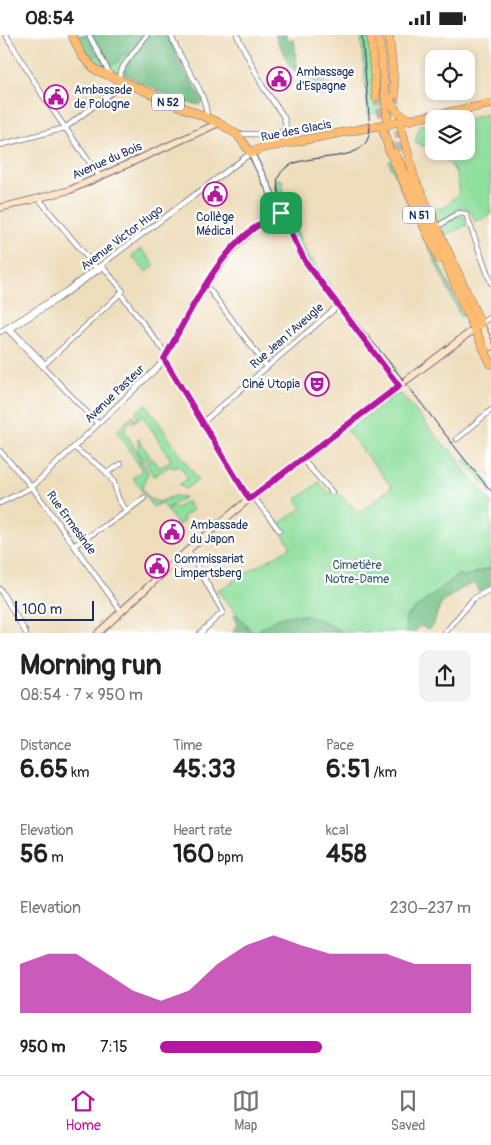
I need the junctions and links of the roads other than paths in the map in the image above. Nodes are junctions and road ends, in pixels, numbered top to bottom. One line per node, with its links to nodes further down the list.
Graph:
1 (6, 35): 20 (street)
2 (72, 35): 10 (main road, Rue des Glacis / N 52)
3 (89, 35): 10 (street)
4 (147, 35): 10 (street)
5 (171, 35): 15 (street)
6 (237, 35): 21 (street)
7 (371, 35): 13 (main road)
8 (381, 35): 11 (main road, N 51)
9 (389, 35): 12 (main road)
10 (118, 80): 15 (main road, Rue des Glacis / N 52); 20 (street)
11 (385, 89): 16 (main road); 19 (main road, N 51)
12 (395, 95)
13 (376, 97)
14 (491, 104): 16 (main road, Rue des Glacis)
15 (207, 118): 18 (main road, Rue des Glacis / N 52)
16 (410, 120): 17 (main road, Rue des Glacis)
17 (400, 122): 19 (main road, Rue des Glacis); 29 (main road, N 51)
18 (219, 123): 21 (main road, Rue des Glacis / N 52); 25 (main road, Avenue du Bois)
19 (385, 125): 24 (main road, Rue des Glacis); 34 (main road, N 51)
20 (65, 128): 22 (street); 25 (street)
21 (238, 135): 24 (main road, Rue des Glacis / N 52)
22 (0, 145)
23 (398, 152): 34 (main road, N 51)
24 (251, 153): 28 (street); 30 (street, Avenue Victor Hugo)
25 (100, 177): 26 (main road, Avenue du Bois)
26 (39, 199): 27 (main road, Avenue du Bois); 30 (street)
27 (0, 208)
28 (281, 213): 32 (street, Avenue Pasteur); 35 (street)
29 (437, 227): 31 (street); 34 (main road, N 51)
30 (97, 269): 38 (street, Avenue Victor Hugo)
31 (491, 283)
32 (206, 285): 41 (street, Avenue Pasteur); 43 (street)
33 (120, 293): 33 (street); 41 (street)
34 (466, 301): 37 (main road, N 51)
35 (338, 305): 43 (street, Rue Jean l'Aveugle); 44 (street)
36 (491, 316): 37 (street)
37 (478, 326): 40 (main road); 42 (main road, N 51); 44 (main road)
38 (7, 329): 39 (street, Avenue Victor Hugo); 47 (street)
39 (0, 333)
40 (491, 347)
41 (165, 357): 46 (street); 47 (street, Avenue Pasteur)
42 (491, 364)
43 (267, 367): 46 (street, Rue Jean l'Aveugle)
44 (399, 386): 51 (main road)
45 (491, 410): 48 (street)
46 (203, 422): 57 (street)
47 (98, 425): 49 (street, Avenue Pasteur)
48 (457, 439)
49 (74, 447): 53 (street); 54 (street, Avenue Pasteur)
50 (0, 451): 54 (street, Rue Ermesinde)
51 (302, 459): 55 (street); 57 (main road)
52 (121, 464): 53 (street)
53 (106, 473): 59 (street)
54 (32, 487): 58 (street, Avenue Pasteur); 61 (street, Rue Ermesinde)
55 (332, 492)
56 (144, 498): 59 (street)
57 (251, 498): 60 (street); 62 (main road)
58 (0, 503)
59 (127, 511): 61 (street)
60 (279, 530)
61 (74, 546): 65 (street, Rue Ermesinde)
62 (188, 550): 65 (main road); 68 (street)
63 (0, 589): 66 (street)
64 (491, 589): 69 (street)
65 (121, 611): 67 (main road)
66 (26, 633)
67 (98, 633)
68 (200, 633)
69 (445, 633)

